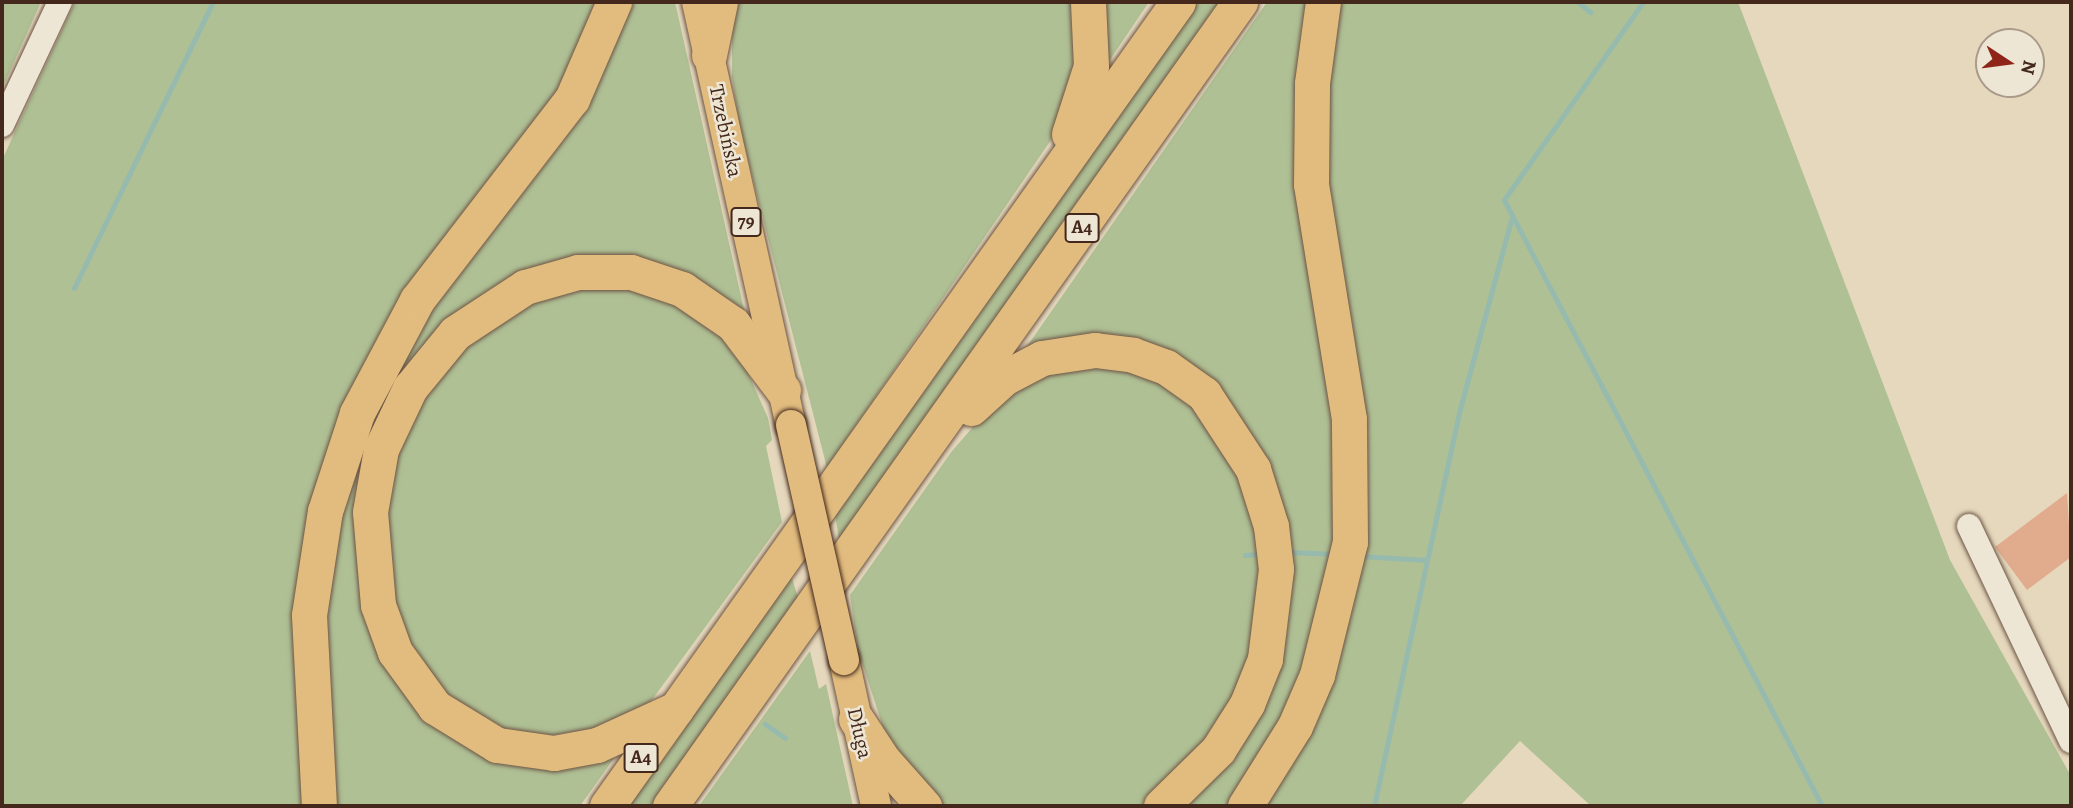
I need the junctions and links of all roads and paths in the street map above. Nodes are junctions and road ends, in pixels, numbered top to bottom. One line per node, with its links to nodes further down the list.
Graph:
1 (60, 2): 10 (street)
2 (614, 2): 19 (highway)
3 (697, 2): 9 (main road, Trzebińska / 79)
4 (720, 2): 9 (highway)
5 (1088, 2): 11 (highway)
6 (1178, 2): 11 (highway, A4)
7 (1240, 2): 13 (highway, A4)
8 (1324, 2): 25 (highway)
9 (709, 55): 12 (main road, Trzebińska / 79)
10 (2, 125)
11 (1045, 192): 16 (highway, A4)
12 (783, 390): 15 (main road, Trzebińska / 79, bridge); 16 (highway)
13 (922, 453): 21 (highway, A4); 24 (highway)
14 (1969, 526): 18 (street)
15 (844, 660): 17 (main road, Długa / 79)
16 (676, 709): 20 (highway, A4)
17 (856, 719): 22 (main road, Długa / 79); 23 (highway)
18 (2071, 741)
19 (319, 806)
20 (607, 806)
21 (670, 806)
22 (876, 806)
23 (924, 806)
24 (1161, 806)
25 (1245, 806)

